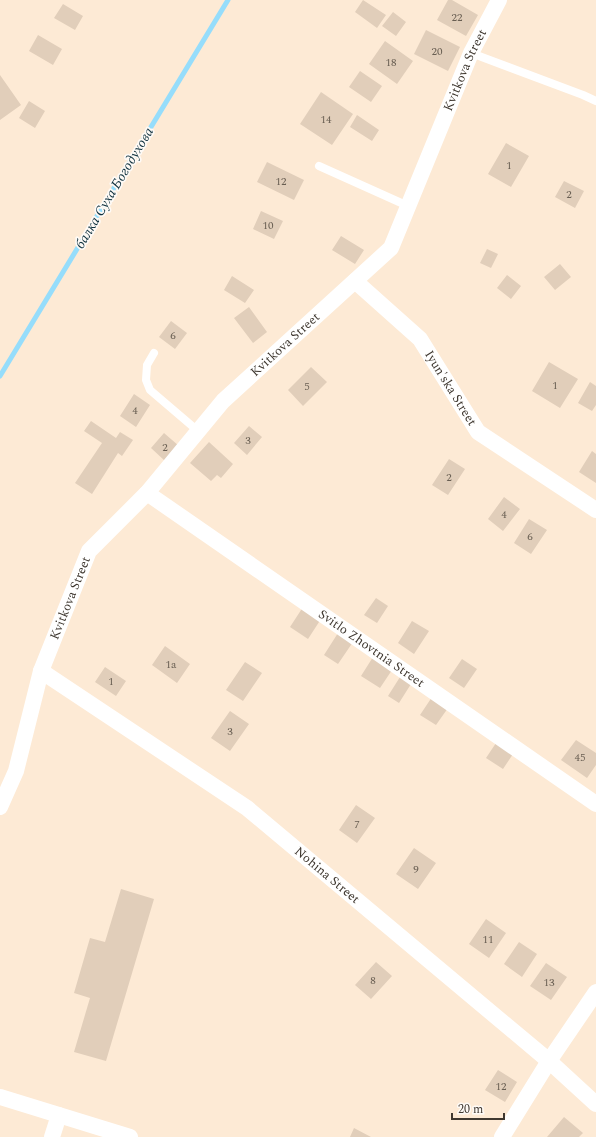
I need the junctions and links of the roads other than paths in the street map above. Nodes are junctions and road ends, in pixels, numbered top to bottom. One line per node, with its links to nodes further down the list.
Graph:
1 (498, 0): 2 (street, Kvitkova Street)
2 (471, 53): 3 (lane); 5 (street, Kvitkova Street)
3 (596, 101)
4 (319, 166): 5 (lane)
5 (408, 206): 6 (street, Kvitkova Street)
6 (355, 281): 8 (street, Kvitkova Street); 10 (street, Iyun'ska Street)
7 (154, 353): 8 (lane)
8 (198, 431): 9 (street, Kvitkova Street)
9 (147, 493): 11 (street, Kvitkova Street); 12 (street, Svitlo Zhovtnia Street)
10 (596, 510)
11 (41, 671): 13 (street, Kvitkova Street); 15 (street, Nohina Street)
12 (596, 804)
13 (0, 807)
14 (596, 992): 15 (street)
15 (549, 1061): 17 (street, Nohina Street); 21 (street)
16 (0, 1097): 18 (street)
17 (596, 1104)
18 (59, 1115): 19 (street); 20 (street)
19 (52, 1137)
20 (130, 1137)
21 (502, 1137)

